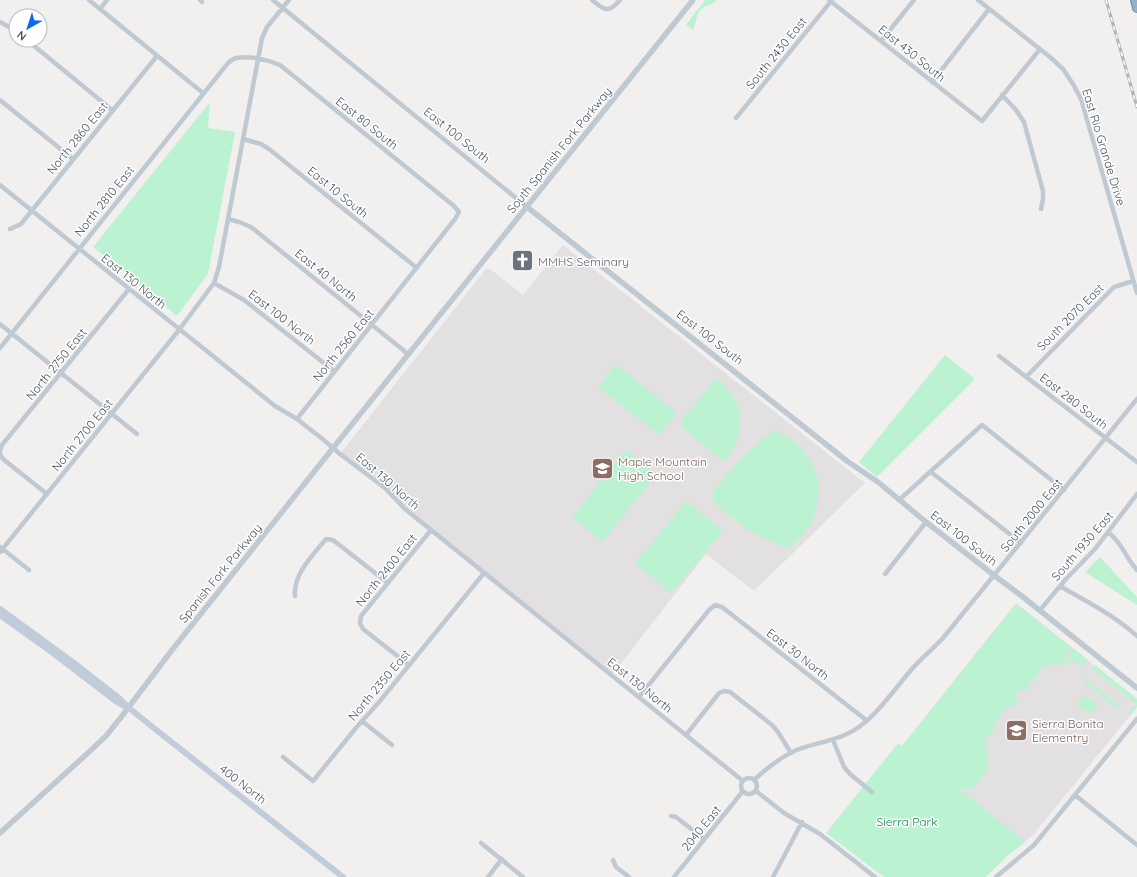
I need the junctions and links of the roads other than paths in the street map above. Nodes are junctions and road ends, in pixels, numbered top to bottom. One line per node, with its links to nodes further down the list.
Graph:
1 (89, 0): 14 (street)
2 (107, 0): 14 (street)
3 (273, 0): 12 (street, East 100 South)
4 (289, 0): 12 (street)
5 (592, 0): 6 (street)
6 (620, 0)
7 (693, 0): 31 (street, South Spanish Fork Parkway)
8 (831, 0): 16 (street, East 430 South); 27 (street, South 2430 East)
9 (914, 0): 16 (street)
10 (978, 0): 15 (street, East Rio Grande Drive)
11 (1135, 0): 13 (highway)
12 (282, 8): 20 (street); 31 (street, East 100 South)
13 (1137, 8)
14 (100, 9): 19 (street)
15 (989, 9): 18 (street, East Rio Grande Drive); 22 (street)
16 (881, 41): 22 (street, East 430 South)
17 (37, 48): 26 (street)
18 (1040, 49): 24 (street); 39 (street, East Rio Grande Drive)
19 (157, 56): 23 (street); 26 (street, North 2860 East)
20 (258, 58): 21 (street, East 80 South); 28 (street); 34 (street, East 80 South)
21 (224, 68): 23 (street, North 2810 East)
22 (932, 82): 24 (street, East 430 South)
23 (203, 93): 37 (street, North 2810 East)
24 (1002, 95): 32 (street)
25 (0, 100): 29 (street)
26 (112, 110): 29 (street, North 2860 East)
27 (736, 118)
28 (243, 139): 35 (street); 38 (street, East 10 South)
29 (73, 159): 33 (street, North 2860 East)
30 (0, 185): 33 (street, East 130 North)
31 (527, 207): 43 (street, South Spanish Fork Parkway); 66 (street, East 100 South)
32 (1041, 209)
33 (32, 211): 36 (street, North 2860 East); 37 (street, East 130 North)
34 (459, 212): 38 (street, North 2560 East)
35 (228, 219): 40 (street); 45 (street, East 40 North)
36 (10, 229)
37 (79, 249): 41 (street, East 130 North); 47 (street, North 2810 East)
38 (417, 268): 45 (street, North 2560 East)
39 (1133, 281): 42 (street, East Rio Grande Drive); 53 (street, South 2070 East)
40 (214, 283): 46 (street, North 2700 East); 51 (street, East 100 North)
41 (129, 289): 46 (street, East 130 North); 52 (street, North 2750 East)
42 (1137, 293)
43 (442, 313): 49 (street, Spanish Fork Parkway)
44 (0, 324): 47 (street)
45 (372, 325): 49 (street, East 40 North); 51 (street, North 2560 East)
46 (179, 330): 55 (street, North 2700 East); 56 (street, East 130 North)
47 (11, 334): 48 (street, North 2810 East); 52 (street)
48 (0, 348)
49 (408, 354): 59 (street, Spanish Fork Parkway)
50 (999, 356): 53 (street, East 280 South)
51 (334, 371): 56 (street, North 2560 East)
52 (61, 373): 55 (street); 60 (street, North 2750 East)
53 (1026, 377): 58 (street, East 280 South)
54 (1137, 399): 58 (street, South 2000 East)
55 (111, 414): 57 (street); 64 (street, North 2700 East)
56 (297, 419): 59 (street, East 130 North)
57 (137, 434)
58 (1106, 438): 61 (street, East 280 South); 63 (street, South 2000 East)
59 (333, 448): 68 (street, East 130 North); 87 (street, Spanish Fork Parkway)
60 (0, 452): 64 (street)
61 (1137, 462)
62 (931, 472): 63 (street); 66 (street); 70 (street)
63 (1064, 490): 70 (street, South 2000 East)
64 (47, 494): 71 (street, North 2700 East)
65 (1137, 494): 69 (street, South 1930 East)
66 (899, 500): 67 (street, East 100 South)
67 (926, 522): 75 (street); 76 (street, East 100 South)
68 (431, 530): 74 (street, East 130 North); 77 (street, North 2400 East)
69 (1109, 533): 73 (street); 78 (street, South 1930 East)
70 (1021, 543): 76 (street, South 2000 East)
71 (1, 549): 72 (street)
72 (29, 570)
73 (1137, 570)
74 (484, 573): 84 (street, North 2350 East); 86 (street, East 130 North)
75 (885, 574)
76 (995, 576): 81 (street, East 100 South); 89 (street, South 2000 East)
77 (388, 583): 79 (street); 84 (street, North 2400 East)
78 (1060, 586): 81 (street, South 1930 East); 83 (street)
79 (295, 596)
80 (0, 609): 87 (main road, 400 North)
81 (1040, 610): 85 (street, East 100 South)
82 (0, 615): 87 (main road, 400 North)
83 (1137, 636)
84 (409, 665): 90 (street, North 2350 East)
85 (1137, 688)
86 (639, 697): 89 (street, East 30 North); 91 (street, East 130 North)
87 (129, 708): 104 (street, Spanish Fork Parkway); 110 (main road, 400 North)
88 (1137, 719): 101 (street)
89 (866, 720): 92 (street, South 2000 East)
90 (362, 721): 93 (street); 95 (street, North 2350 East)
91 (686, 735): 94 (street); 97 (street, East 130 North)
92 (833, 740): 94 (street, South 2000 East); 100 (street)
93 (392, 745)
94 (791, 753): 96 (street, South 2000 East)
95 (283, 757)
96 (754, 780): 97 (street); 99 (street)
97 (743, 781): 98 (street)
98 (743, 791): 99 (street); 105 (street, 2040 East)
99 (756, 791): 103 (street)
100 (872, 792)
101 (1075, 795): 107 (street); 117 (street)
102 (671, 816): 105 (street)
103 (802, 822): 115 (street); 116 (street)
104 (0, 833)
105 (704, 839): 114 (street, 2040 East)
106 (481, 843): 108 (street)
107 (1137, 845)
108 (502, 859): 111 (street); 112 (street)
109 (613, 860): 113 (street)
110 (343, 877)
111 (488, 877)
112 (524, 877)
113 (629, 877)
114 (674, 877)
115 (772, 877)
116 (875, 877)
117 (997, 877)

